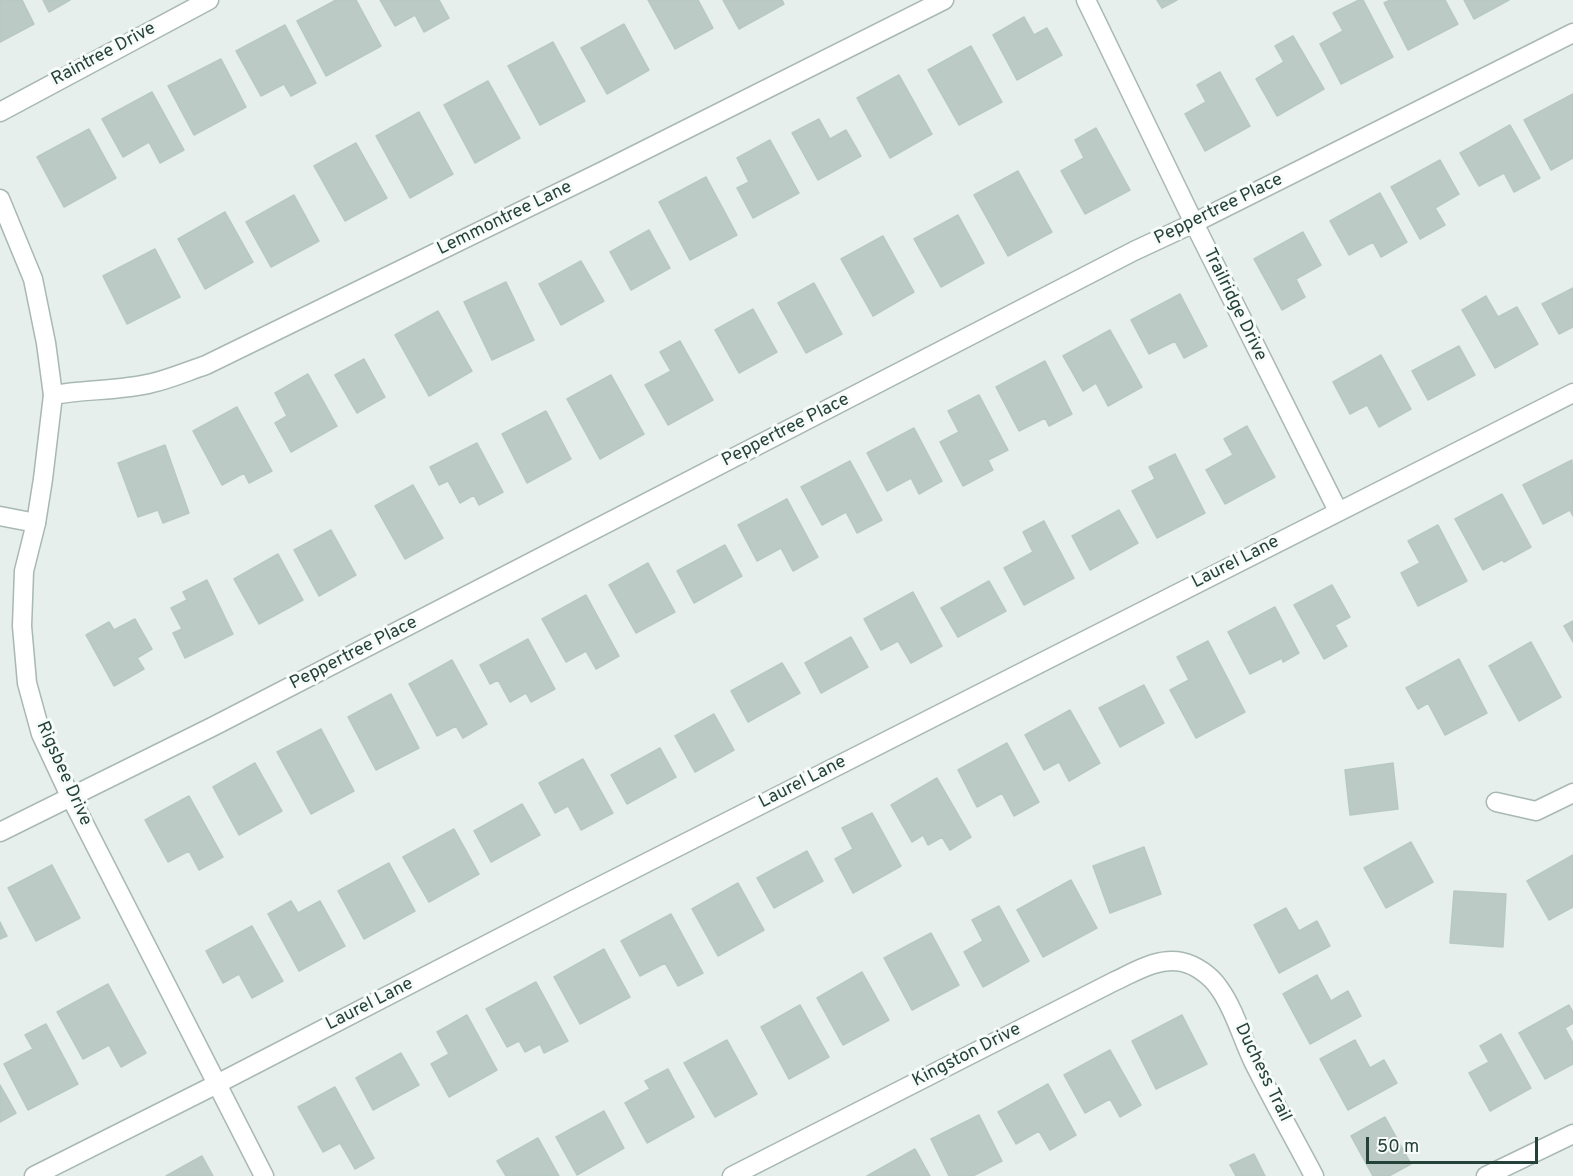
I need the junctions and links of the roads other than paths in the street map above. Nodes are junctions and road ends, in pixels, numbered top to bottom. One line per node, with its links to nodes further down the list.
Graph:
1 (209, 0): 5 (street, Raintree Drive)
2 (944, 0): 9 (street, Lemmontree Lane)
3 (1086, 0): 7 (street, Trailridge Drive)
4 (1573, 33): 7 (street, Peppertree Place)
5 (0, 112)
6 (0, 199): 9 (street, Rigsbee Drive)
7 (1194, 223): 10 (street, Trailridge Drive); 14 (street, Peppertree Place)
8 (1573, 393): 10 (street, Laurel Lane)
9 (53, 395): 12 (street, Rigsbee Drive)
10 (1338, 511): 18 (street, Laurel Lane)
11 (0, 516): 12 (street)
12 (36, 523): 14 (street, Rigsbee Drive)
13 (1573, 793): 15 (street)
14 (70, 796): 16 (street, Peppertree Place); 18 (street, Rigsbee Drive)
15 (1496, 802)
16 (0, 832)
17 (1206, 973): 22 (street, Kingston Drive); 23 (street, Duchess Trail)
18 (217, 1084): 20 (street, Laurel Lane); 21 (street, Rigsbee Drive)
19 (1573, 1134): 24 (street)
20 (34, 1176)
21 (264, 1176)
22 (732, 1176)
23 (1314, 1176)
24 (1486, 1176)

